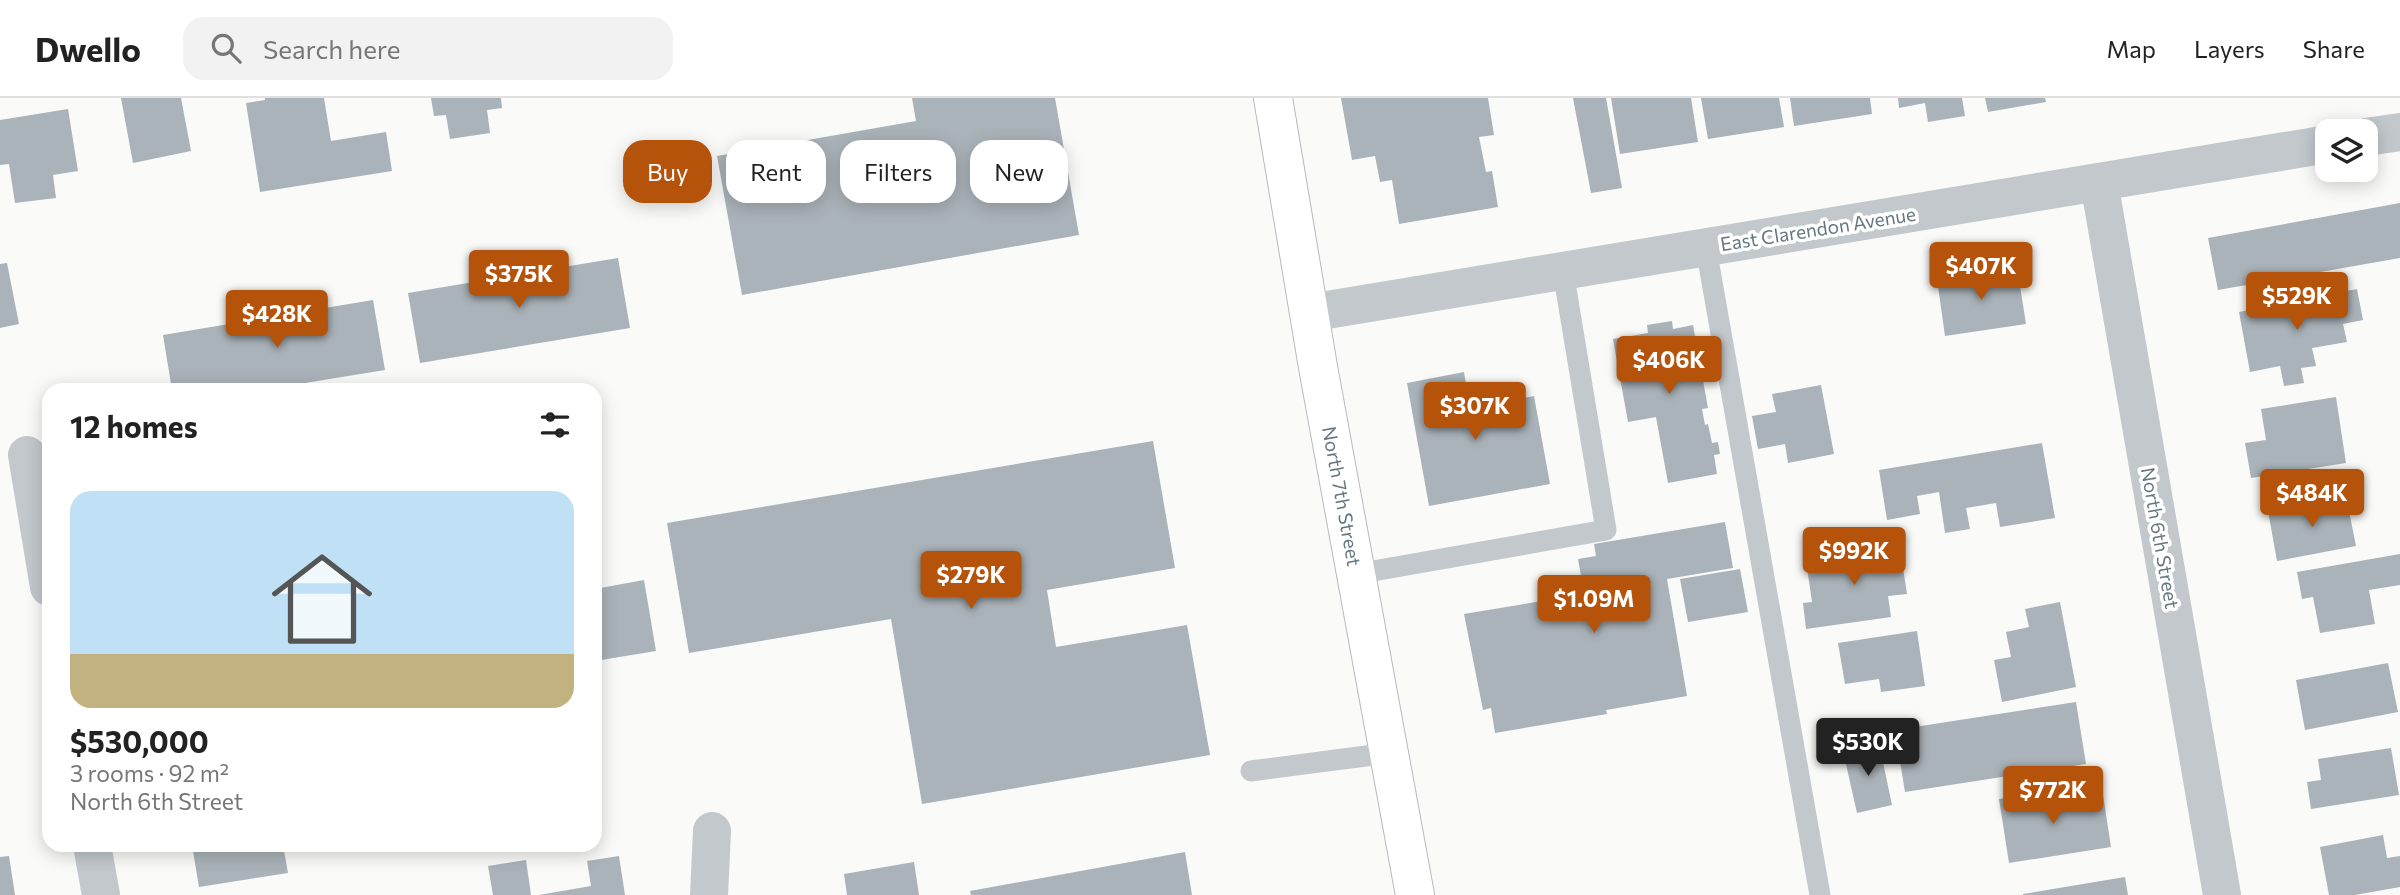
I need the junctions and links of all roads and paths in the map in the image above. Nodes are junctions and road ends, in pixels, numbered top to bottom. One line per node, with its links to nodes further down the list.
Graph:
1 (1273, 98): 8 (main road, North 7th Street)
2 (2400, 132): 3 (street)
3 (2378, 135)
4 (2315, 146): 5 (street, East Clarendon Avenue)
5 (2099, 182): 6 (street, East Clarendon Avenue); 20 (street, North 6th Street)
6 (1706, 248): 7 (street, East Clarendon Avenue); 19 (lane)
7 (1563, 271): 8 (street, East Clarendon Avenue); 11 (lane)
8 (1309, 313): 11 (main road, North 7th Street)
9 (27, 454): 10 (street)
10 (42, 545)
11 (1356, 574): 12 (main road, North 7th Street)
12 (1389, 753): 13 (lane); 18 (main road, North 7th Street)
13 (1251, 771)
14 (712, 831): 17 (street)
15 (93, 852): 16 (street)
16 (101, 895)
17 (709, 895)
18 (1415, 895)
19 (1820, 895)
20 (2222, 895)

